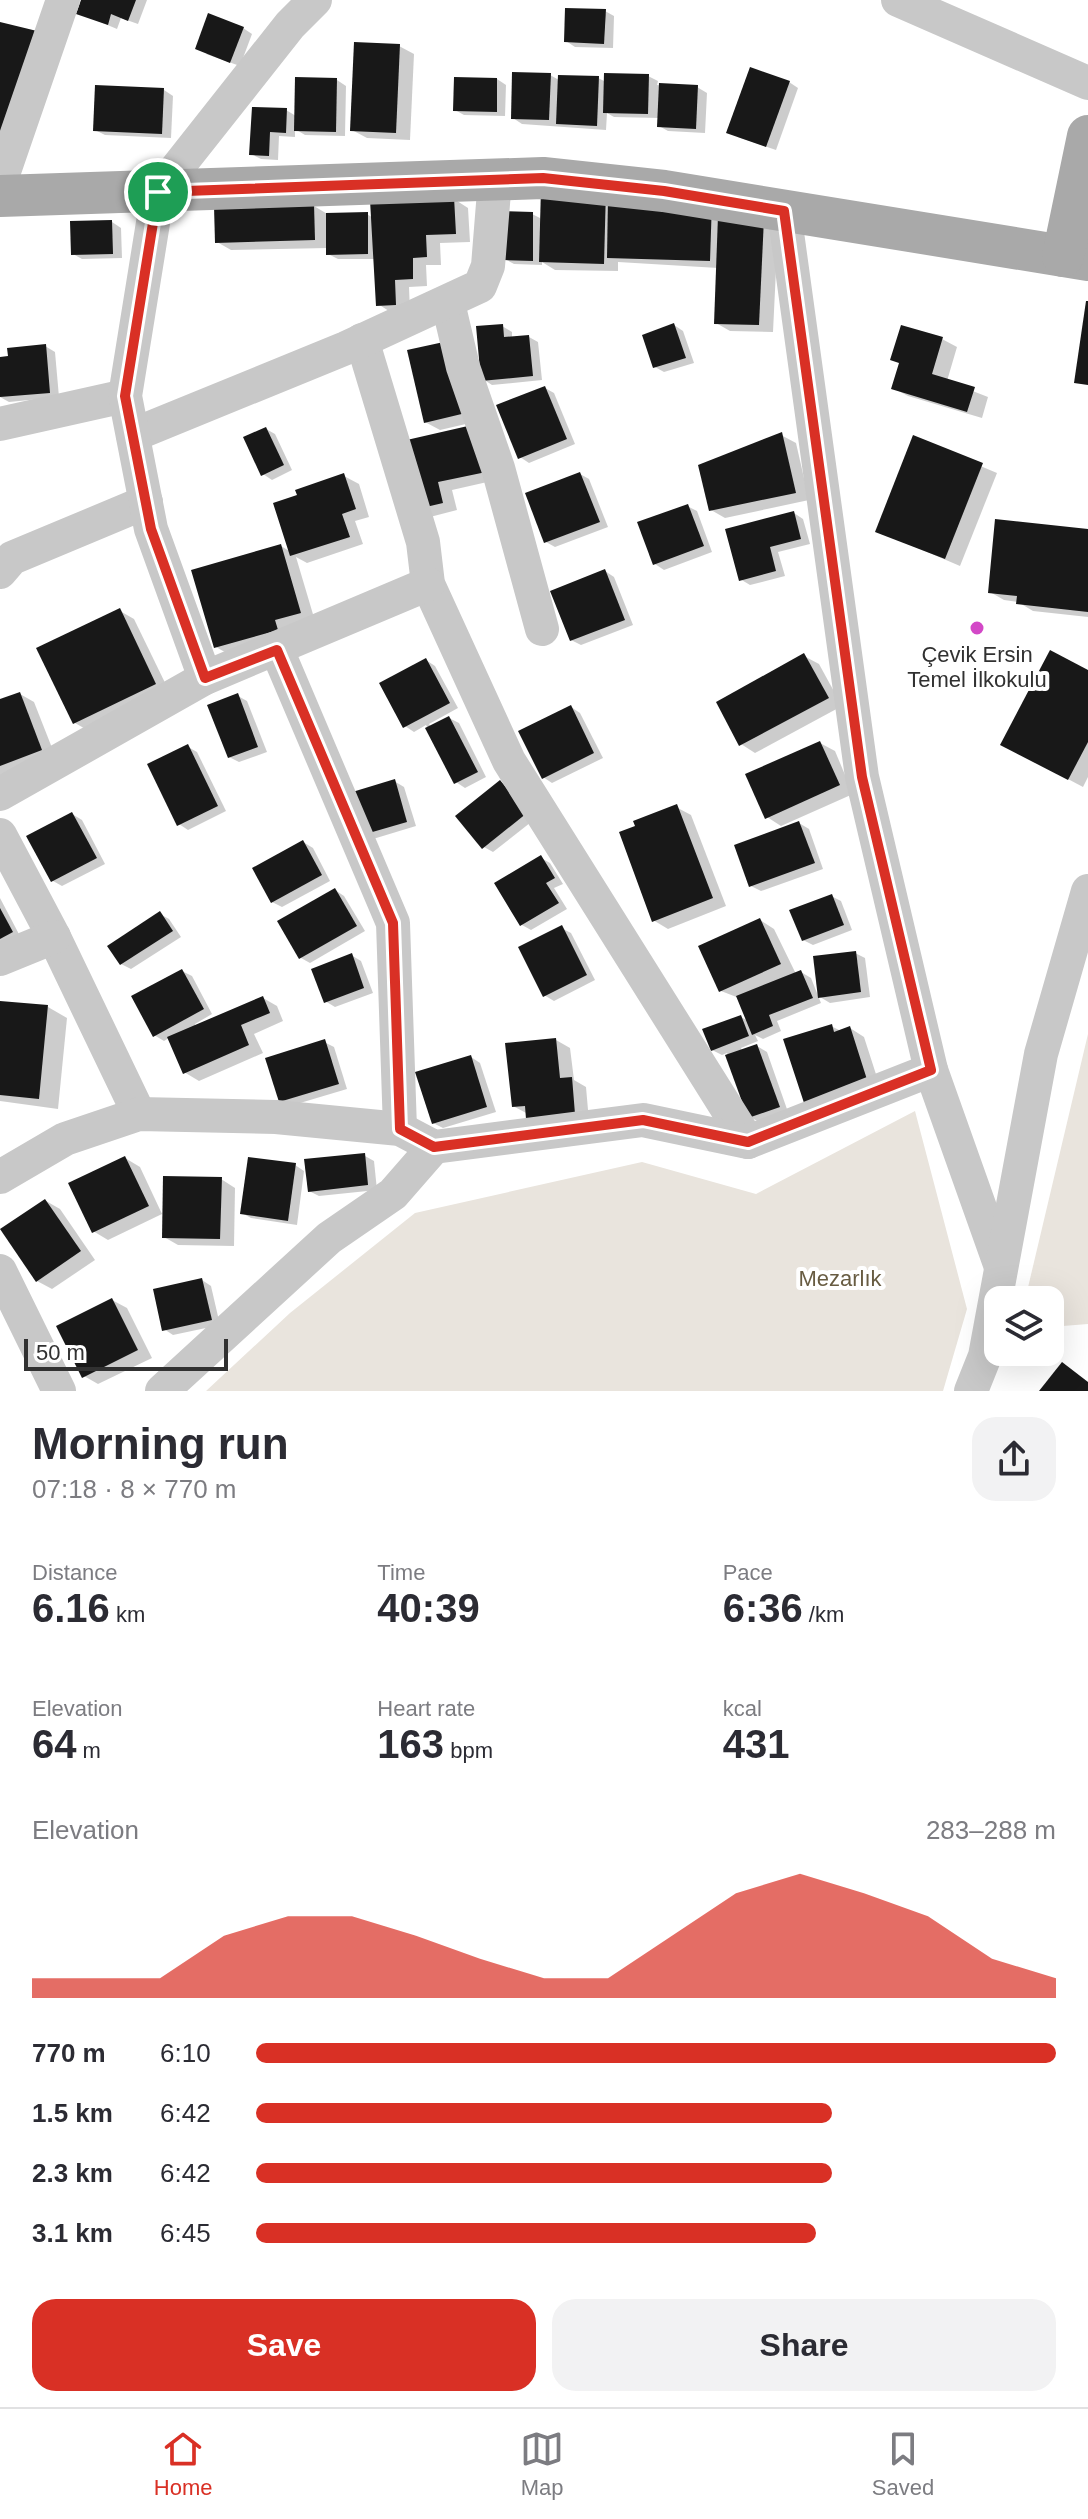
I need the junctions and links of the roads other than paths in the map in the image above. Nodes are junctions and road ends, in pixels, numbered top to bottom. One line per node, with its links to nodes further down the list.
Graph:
1 (63, 0): 7 (street)
2 (898, 0): 4 (street)
3 (303, 2): 8 (street)
4 (1088, 83)
5 (1088, 136): 11 (main road)
6 (495, 179): 8 (main road); 10 (main road); 12 (street)
7 (0, 183)
8 (158, 192): 9 (main road); 14 (street)
9 (0, 196)
10 (784, 211): 11 (main road); 28 (street)
11 (1076, 258)
12 (448, 303): 13 (street); 20 (street)
13 (362, 340): 16 (street); 19 (street)
14 (125, 396): 15 (street); 16 (street)
15 (0, 424)
16 (133, 435): 17 (street)
17 (146, 502): 18 (street); 22 (street)
18 (0, 572)
19 (428, 584): 21 (street); 31 (street)
20 (542, 629)
21 (277, 650): 22 (street); 30 (street)
22 (205, 678): 23 (street)
23 (0, 794)
24 (0, 835): 26 (street)
25 (1088, 891): 34 (street)
26 (54, 937): 27 (street); 29 (street)
27 (0, 959)
28 (931, 1070): 31 (street); 34 (street)
29 (139, 1114): 30 (street); 33 (street)
30 (400, 1129): 32 (street)
31 (748, 1142): 32 (street)
32 (434, 1147): 37 (street)
33 (0, 1177)
34 (1001, 1267): 38 (street)
35 (0, 1271): 36 (street)
36 (59, 1391)
37 (162, 1391)
38 (971, 1391)

